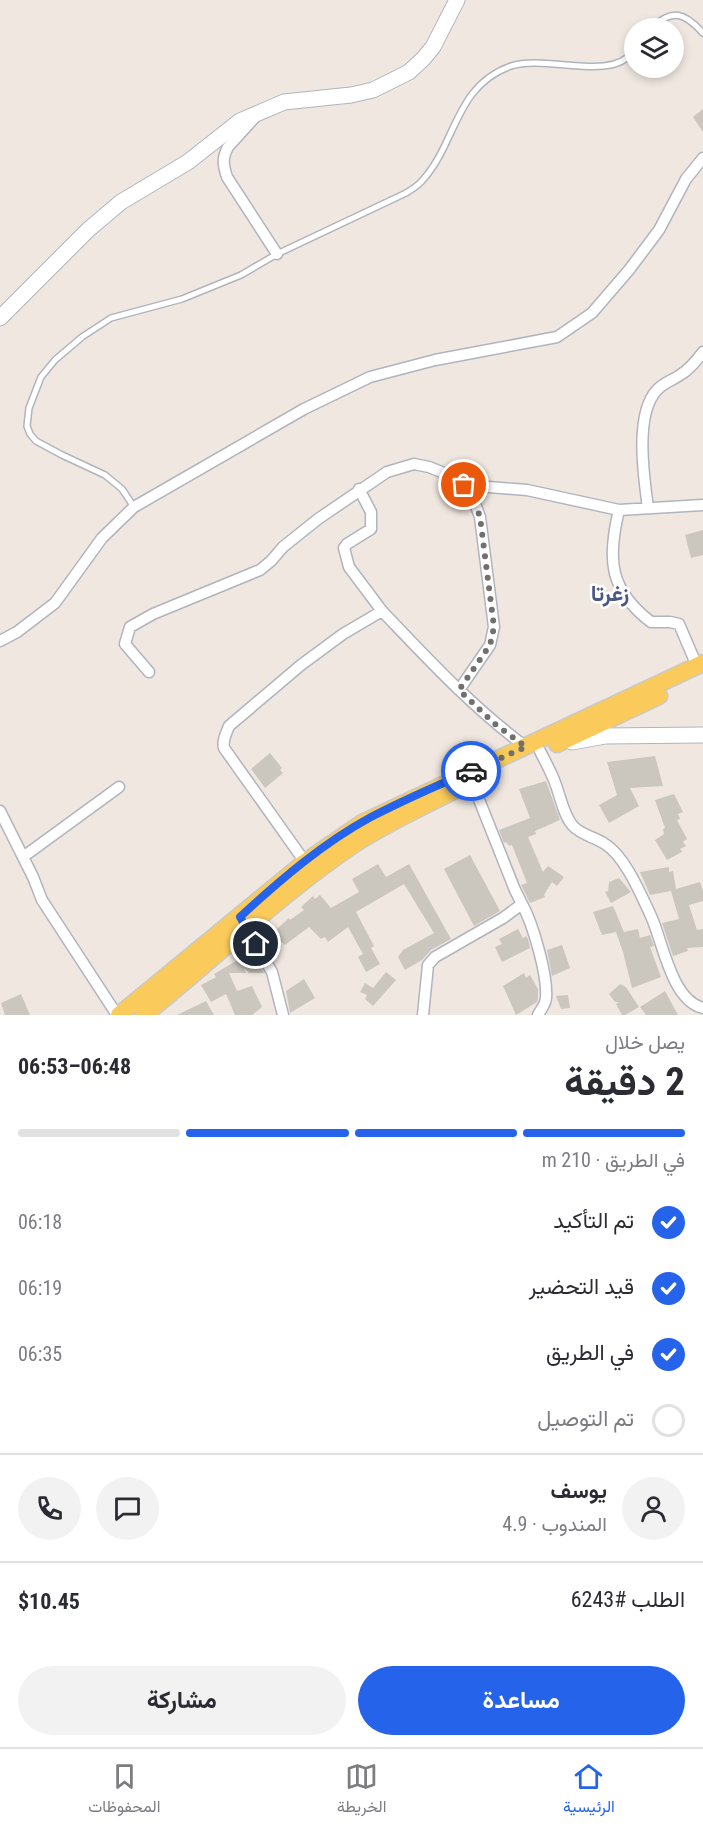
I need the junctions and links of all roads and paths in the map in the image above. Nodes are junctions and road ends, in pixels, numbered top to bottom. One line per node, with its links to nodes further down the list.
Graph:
1 (457, 0): 5 (street)
2 (663, 18): 3 (lane)
3 (703, 33)
4 (624, 59): 7 (lane)
5 (268, 107): 7 (street); 8 (street)
6 (703, 158): 13 (street)
7 (277, 254): 13 (lane)
8 (0, 318)
9 (703, 352): 14 (street)
10 (464, 485): 11 (street); 15 (street); 20 (street)
11 (359, 489): 16 (street); 19 (street)
12 (703, 505): 14 (street)
13 (134, 507): 17 (street)
14 (648, 508): 15 (street)
15 (619, 510): 18 (street)
16 (382, 611): 20 (street); 28 (street)
17 (0, 641)
18 (701, 668): 21 (main road)
19 (149, 672)
20 (459, 690): 23 (street)
21 (603, 717): 23 (main road); 23 (main road)
22 (703, 735): 23 (street)
23 (539, 748): 24 (main road); 28 (main road); 31 (street)
24 (472, 782): 29 (street); 30 (main road)
25 (119, 787): 27 (street)
26 (0, 811): 27 (street)
27 (23, 857): 32 (street)
28 (305, 862): 30 (main road)
29 (522, 904): 35 (street); 36 (street)
30 (243, 923): 32 (main road); 33 (main road); 34 (street)
31 (703, 1008)
32 (118, 1015)
33 (144, 1015)
34 (284, 1015)
35 (423, 1015)
36 (538, 1015)

